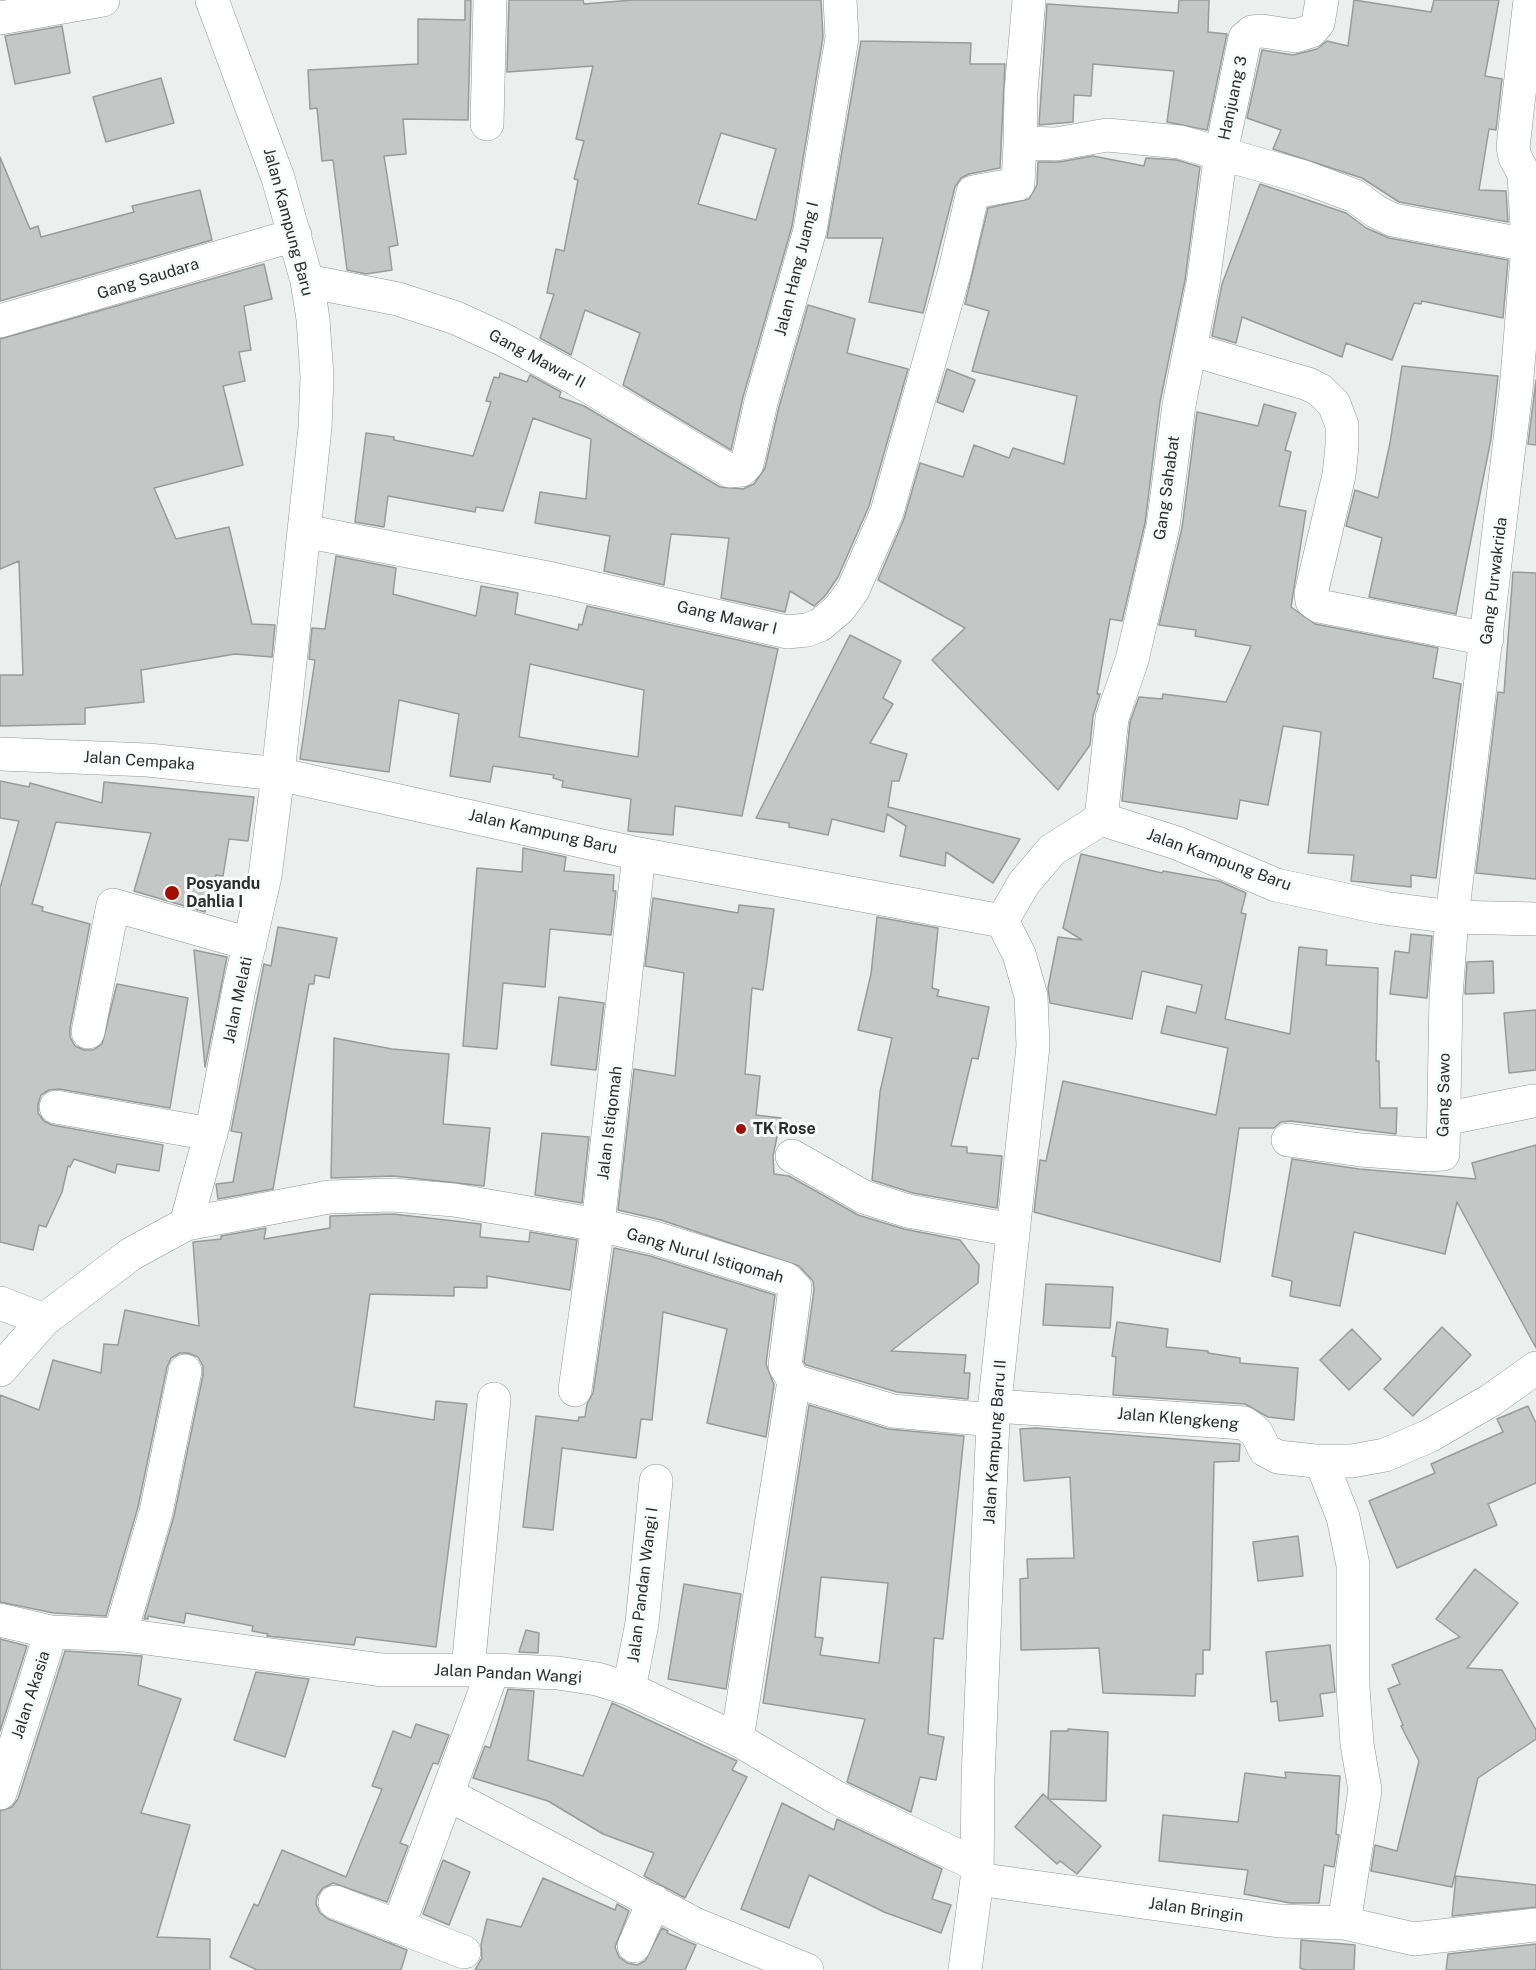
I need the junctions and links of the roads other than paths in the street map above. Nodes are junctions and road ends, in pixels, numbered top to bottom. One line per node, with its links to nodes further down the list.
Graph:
1 (103, 0): 8 (street)
2 (212, 0): 12 (street, Jalan Kampung Baru)
3 (490, 0): 9 (street)
4 (840, 0): 17 (street, Jalan Hang Juang I)
5 (1029, 0): 10 (street)
6 (1322, 0): 11 (street, Hanjuang 3)
7 (1530, 0): 13 (street, Gang Purwakrida)
8 (0, 18)
9 (487, 124)
10 (1020, 142): 11 (street); 18 (street, Gang Mawar I)
11 (1221, 153): 13 (street); 16 (street, Gang Sahabat)
12 (295, 235): 14 (street, Jalan Kampung Baru); 15 (street, Gang Saudara)
13 (1532, 245): 19 (street, Gang Purwakrida)
14 (308, 281): 17 (street, Gang Mawar II); 18 (street, Jalan Kampung Baru)
15 (0, 321)
16 (1190, 349): 19 (street); 22 (street, Gang Sahabat)
17 (747, 464)
18 (304, 531): 21 (street, Jalan Kampung Baru)
19 (1487, 639): 24 (street, Gang Purwakrida)
20 (0, 754): 21 (street, Jalan Cempaka)
21 (278, 774): 23 (street, Jalan Kampung Baru); 27 (street, Jalan Melati)
22 (1101, 819): 24 (street, Jalan Kampung Baru); 26 (street)
23 (639, 854): 26 (street, Jalan Kampung Baru); 36 (street, Jalan Istiqomah)
24 (1452, 917): 25 (street, Jalan Kampung Baru); 31 (street, Gang Sawo)
25 (1536, 919)
26 (1002, 921): 37 (street, Jalan Kampung Baru II)
27 (250, 944): 28 (street); 32 (street, Jalan Melati)
28 (88, 1032)
29 (1533, 1101): 31 (street)
30 (56, 1107): 32 (street)
31 (1444, 1119): 33 (street, Gang Sawo)
32 (211, 1134): 35 (street, Jalan Melati)
33 (1288, 1140)
34 (792, 1156): 37 (street)
35 (186, 1224): 36 (street); 39 (street)
36 (598, 1225): 43 (street, Gang Nurul Istiqomah); 44 (street, Jalan Istiqomah)
37 (1012, 1230): 46 (street, Jalan Kampung Baru II)
38 (0, 1303): 39 (street)
39 (44, 1320): 41 (street)
40 (1536, 1368): 47 (street, Jalan Klengkeng)
41 (0, 1370)
42 (185, 1371): 51 (street)
43 (794, 1381): 46 (street); 54 (street)
44 (575, 1390)
45 (494, 1399): 52 (street)
46 (995, 1413): 47 (street, Jalan Klengkeng); 57 (street, Jalan Kampung Baru II)
47 (1321, 1461): 60 (street)
48 (656, 1481): 53 (street, Jalan Pandan Wangi I)
49 (0, 1620): 50 (street, Jalan Pandan Wangi)
50 (51, 1632): 51 (street, Jalan Pandan Wangi); 55 (street, Jalan Akasia)
51 (120, 1635): 52 (street, Jalan Pandan Wangi)
52 (480, 1669): 53 (street, Jalan Pandan Wangi); 56 (street)
53 (629, 1689): 54 (street, Jalan Pandan Wangi)
54 (737, 1739): 57 (street, Jalan Pandan Wangi)
55 (0, 1793)
56 (448, 1795): 58 (street); 62 (street)
57 (977, 1872): 60 (street, Jalan Bringin); 66 (street, Jalan Kampung Baru II)
58 (654, 1901): 63 (street); 65 (street)
59 (335, 1902): 62 (street)
60 (1344, 1923): 61 (street, Jalan Bringin)
61 (1536, 1925)
62 (398, 1927): 64 (street)
63 (634, 1946)
64 (464, 1952)
65 (807, 1970)
66 (966, 1970)

